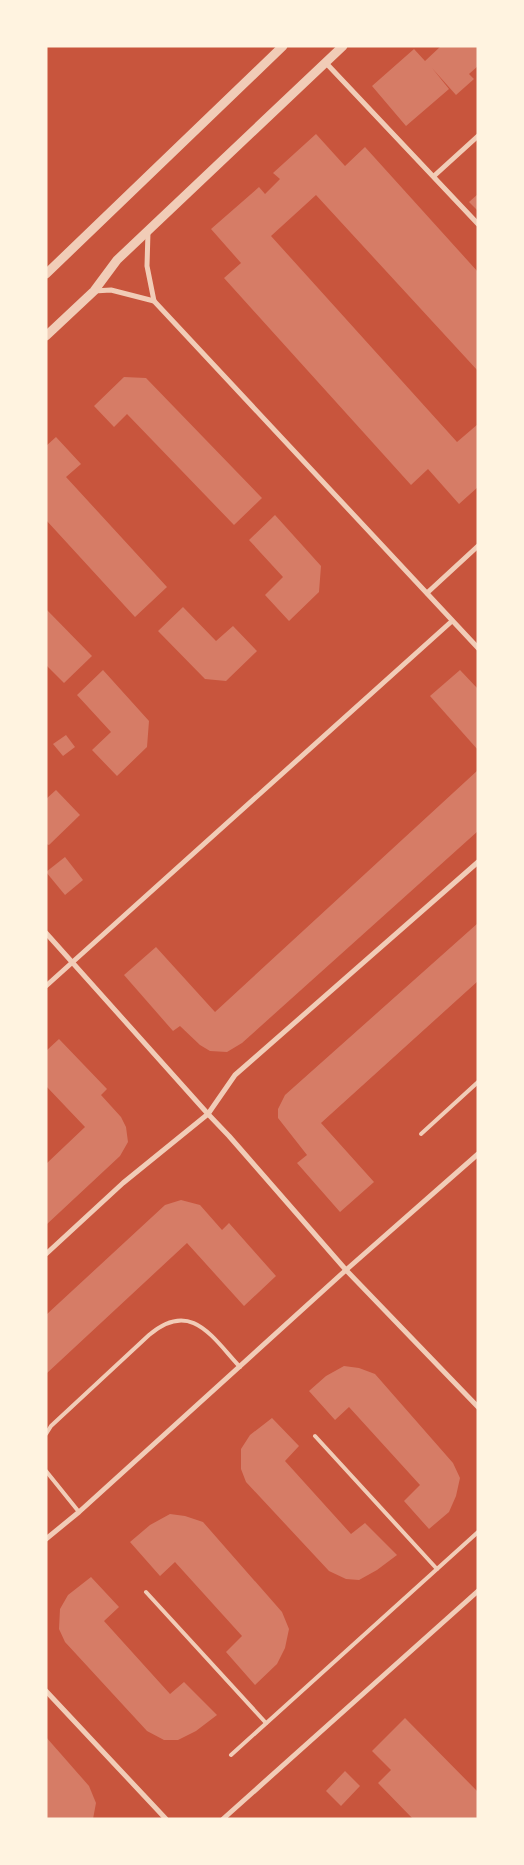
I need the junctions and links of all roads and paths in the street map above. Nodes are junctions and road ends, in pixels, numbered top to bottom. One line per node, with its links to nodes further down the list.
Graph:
1 (283, 46): 8 (street)
2 (343, 46): 3 (street)
3 (326, 63): 5 (street); 7 (street)
4 (478, 136): 5 (street)
5 (434, 176): 6 (street)
6 (478, 224)
7 (148, 231): 9 (street); 10 (street)
8 (46, 274)
9 (94, 291): 10 (street); 11 (street)
10 (154, 301): 13 (street)
11 (46, 336)
12 (478, 546): 13 (street)
13 (427, 593): 14 (street)
14 (452, 621): 15 (street); 18 (street)
15 (478, 648)
16 (478, 862): 21 (street)
17 (46, 933): 18 (street)
18 (72, 962): 19 (street); 21 (street)
19 (46, 986)
20 (478, 1082): 22 (lane)
21 (208, 1114): 24 (street); 25 (street)
22 (420, 1134)
23 (478, 1154): 25 (street)
24 (46, 1254)
25 (346, 1270): 26 (street); 27 (street)
26 (240, 1367): 28 (lane); 31 (street)
27 (478, 1406)
28 (46, 1434)
29 (315, 1436): 34 (lane)
30 (46, 1471): 31 (lane)
31 (79, 1512): 33 (street)
32 (478, 1532): 34 (lane)
33 (46, 1540)
34 (437, 1569): 38 (lane)
35 (478, 1591): 41 (street)
36 (146, 1592): 38 (lane)
37 (46, 1691): 40 (street)
38 (266, 1723): 39 (lane)
39 (231, 1755)
40 (166, 1819)
41 (223, 1819)

